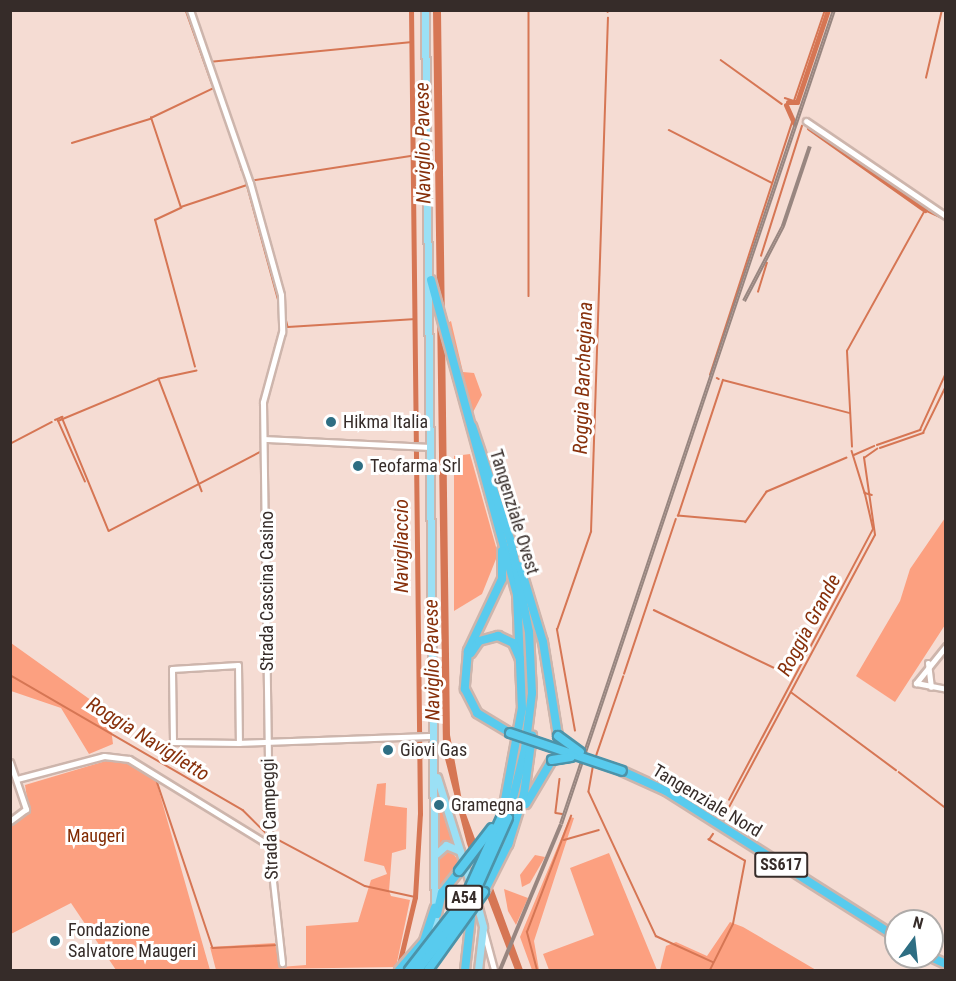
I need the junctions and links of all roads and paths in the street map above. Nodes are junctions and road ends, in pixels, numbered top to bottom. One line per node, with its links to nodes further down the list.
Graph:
1 (190, 10): 7 (street, Strada Cascina Casino)
2 (425, 10): 5 (main road)
3 (808, 121): 4 (street)
4 (945, 216)
5 (431, 280): 6 (highway, Tangenziale Ovest / A54); 8 (main road)
6 (449, 362): 9 (highway, Tangenziale Ovest / A54); 10 (highway, Tangenziale Ovest / A54)
7 (266, 439): 8 (street); 20 (street, Strada Cascina Casino)
8 (426, 447): 18 (main road)
9 (498, 531): 13 (highway); 17 (highway, Tangenziale Ovest / A54)
10 (511, 542): 16 (highway, Tangenziale Ovest / A54); 23 (highway, bridge)
11 (945, 646): 12 (street)
12 (928, 661): 14 (street); 14 (street)
13 (466, 666): 17 (highway); 23 (highway, SS617, bridge)
14 (931, 687): 15 (street)
15 (945, 688)
16 (532, 693): 26 (highway, Tangenziale Ovest / A54); 29 (highway)
17 (522, 708): 25 (highway, Tangenziale Ovest / A54)
18 (433, 736): 20 (street, Strada Campeggi); 21 (main road)
19 (239, 743): 19 (street); 20 (street)
20 (268, 743): 28 (street, Strada Campeggi)
21 (434, 761): 30 (main road); 31 (main road)
22 (10, 762): 24 (street)
23 (625, 772): 29 (highway, bridge); 36 (highway, Tangenziale Nord / SS617)
24 (17, 779): 27 (street); 28 (street)
25 (512, 780): 26 (highway, Tangenziale Ovest / A54); 34 (highway, bridge)
26 (505, 817): 39 (highway, Tangenziale Ovest / A54, bridge); 40 (highway, Tangenziale Ovest / A54, bridge)
27 (10, 820)
28 (268, 845): 37 (street, Strada Campeggi)
29 (508, 845): 32 (highway)
30 (460, 851): 31 (main road); 35 (main road)
31 (434, 857): 33 (main road)
32 (484, 892): 41 (highway, bridge); 43 (highway, bridge)
33 (435, 908): 34 (main road); 38 (highway)
34 (436, 922): 42 (main road)
35 (483, 927): 44 (main road); 45 (street)
36 (884, 929)
37 (282, 963)
38 (399, 970)
39 (409, 970)
40 (418, 970)
41 (428, 970)
42 (433, 970)
43 (465, 970)
44 (478, 970)
45 (494, 970)

